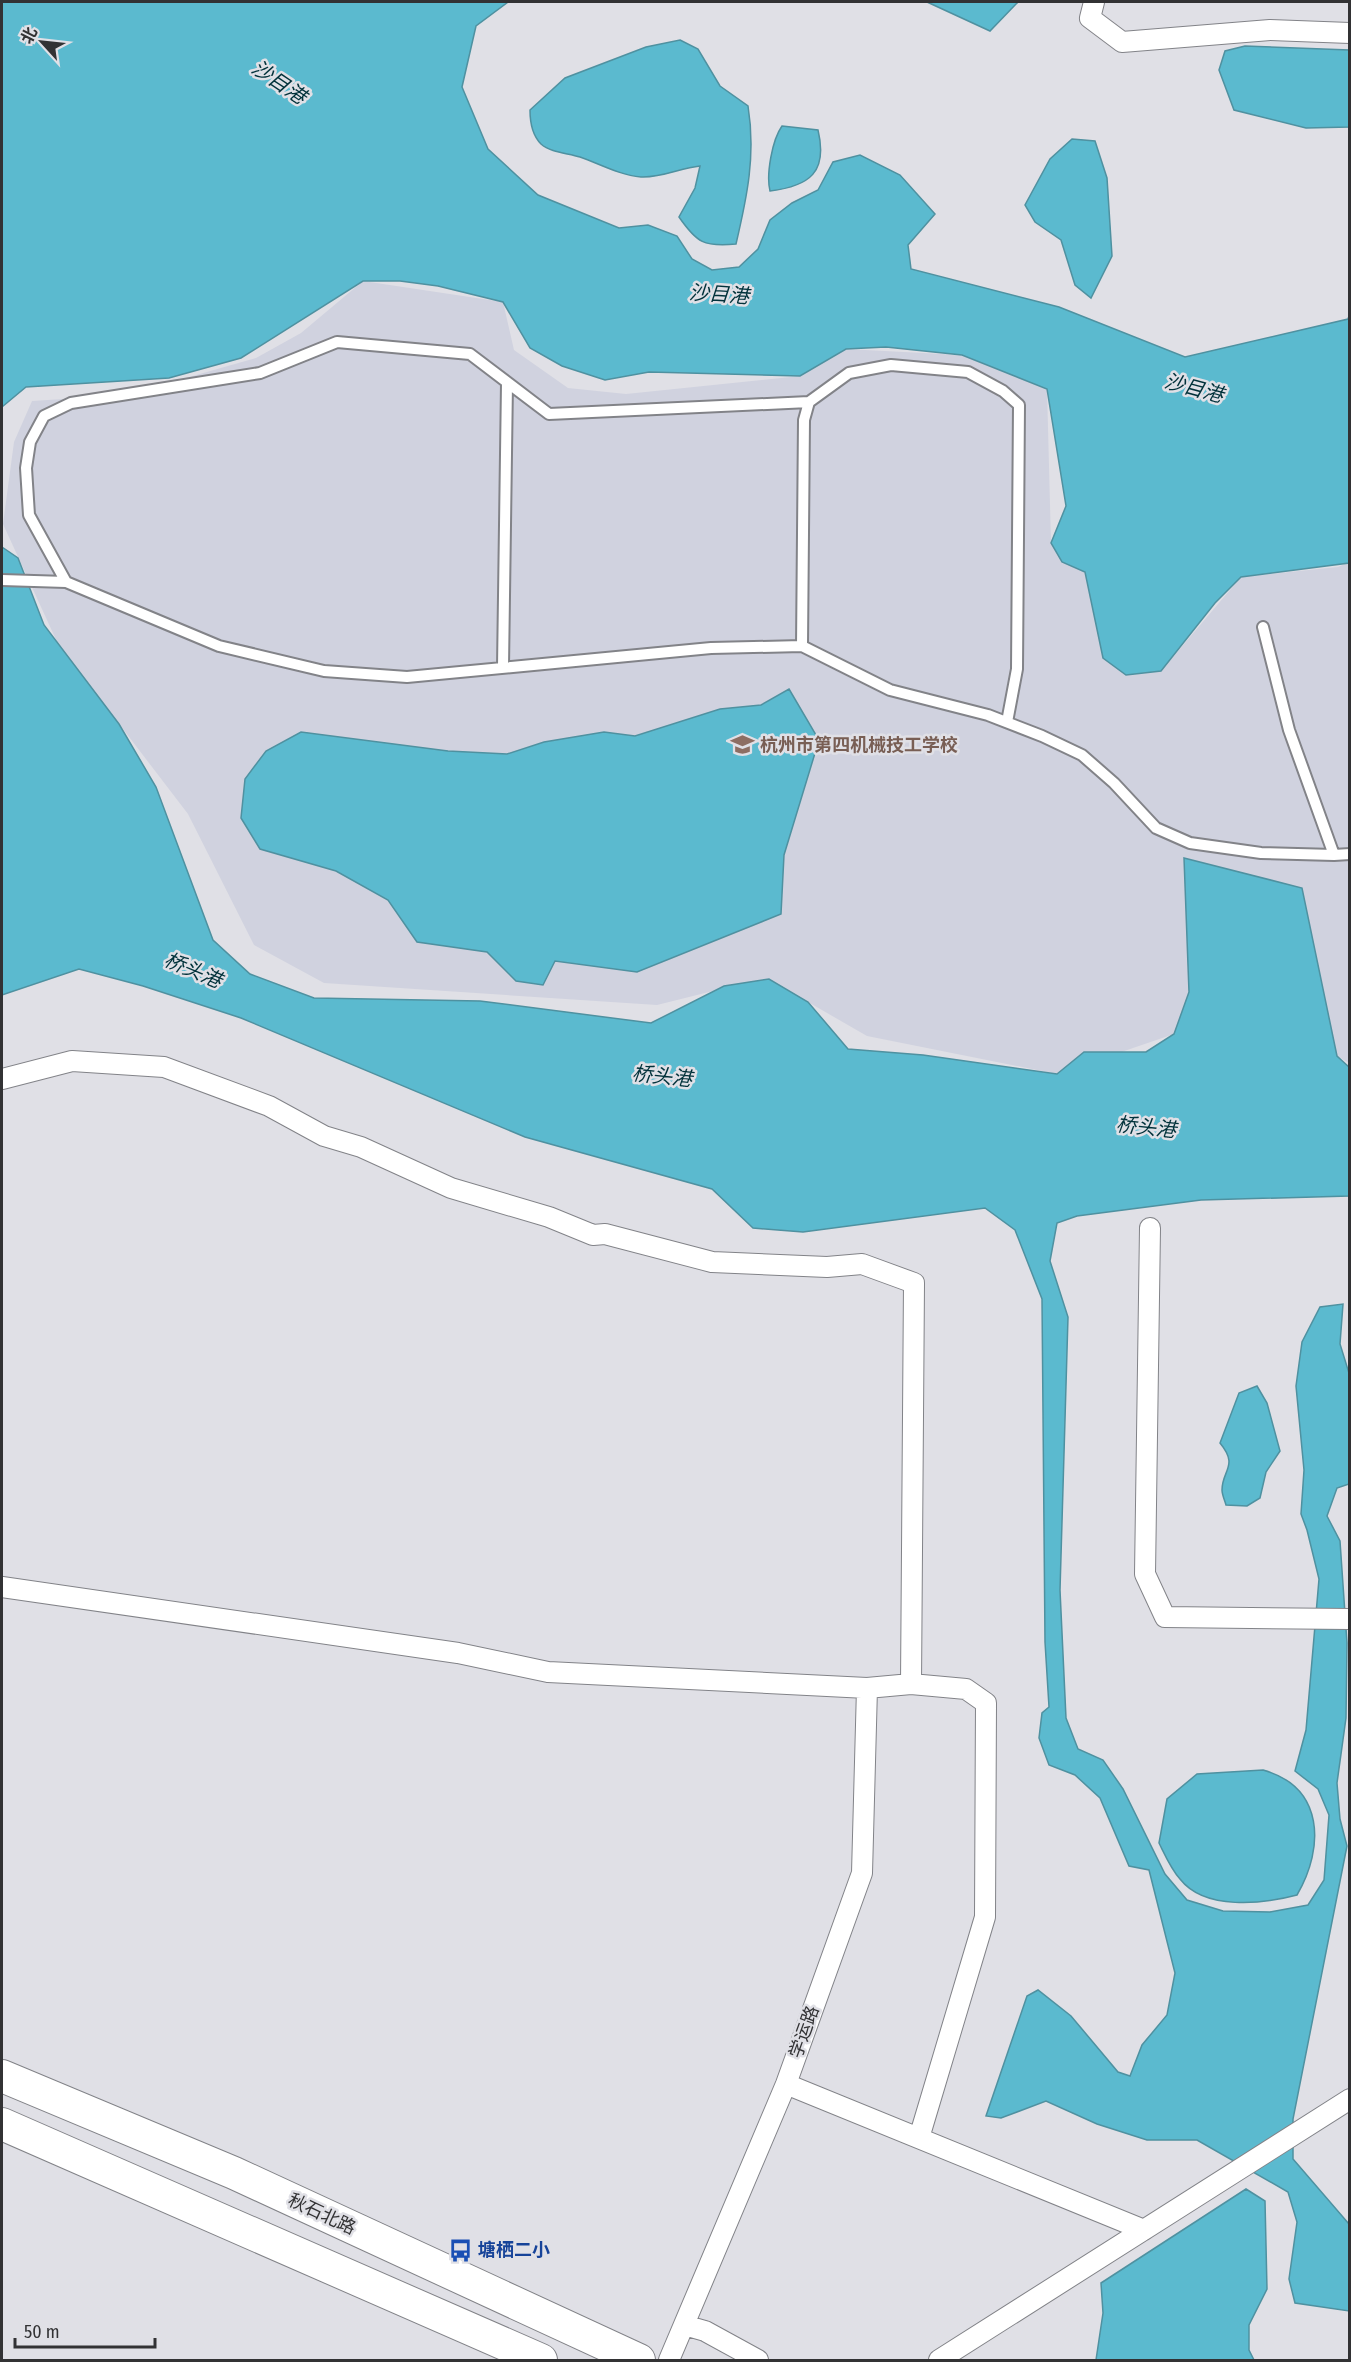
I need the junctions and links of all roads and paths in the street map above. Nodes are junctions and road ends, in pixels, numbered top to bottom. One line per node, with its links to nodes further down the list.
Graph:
1 (1094, 2): 2 (street)
2 (1350, 33)
3 (507, 382): 4 (lane); 6 (lane); 9 (lane)
4 (809, 402): 8 (lane); 10 (lane)
5 (2, 580): 6 (lane)
6 (66, 582): 9 (lane)
7 (1263, 627): 12 (lane)
8 (802, 646): 9 (lane); 10 (lane)
9 (504, 667)
10 (1008, 722): 12 (lane)
11 (1350, 854): 12 (lane)
12 (1334, 855)
13 (2, 1079): 17 (street)
14 (1150, 1228): 16 (street)
15 (2, 1587): 18 (street)
16 (1350, 1619)
17 (911, 1684): 18 (street); 23 (street)
18 (867, 1688): 20 (street, 学运路)
19 (2, 2076): 27 (main road, 秋石北路)
20 (786, 2084): 23 (street); 25 (street, 学运路)
21 (1350, 2099): 24 (street)
22 (2, 2124): 26 (main road)
23 (919, 2138): 24 (street)
24 (1144, 2230): 30 (street)
25 (684, 2325): 28 (street, 学运路); 29 (street)
26 (541, 2361)
27 (639, 2361)
28 (669, 2361)
29 (758, 2361)
30 (939, 2361)

